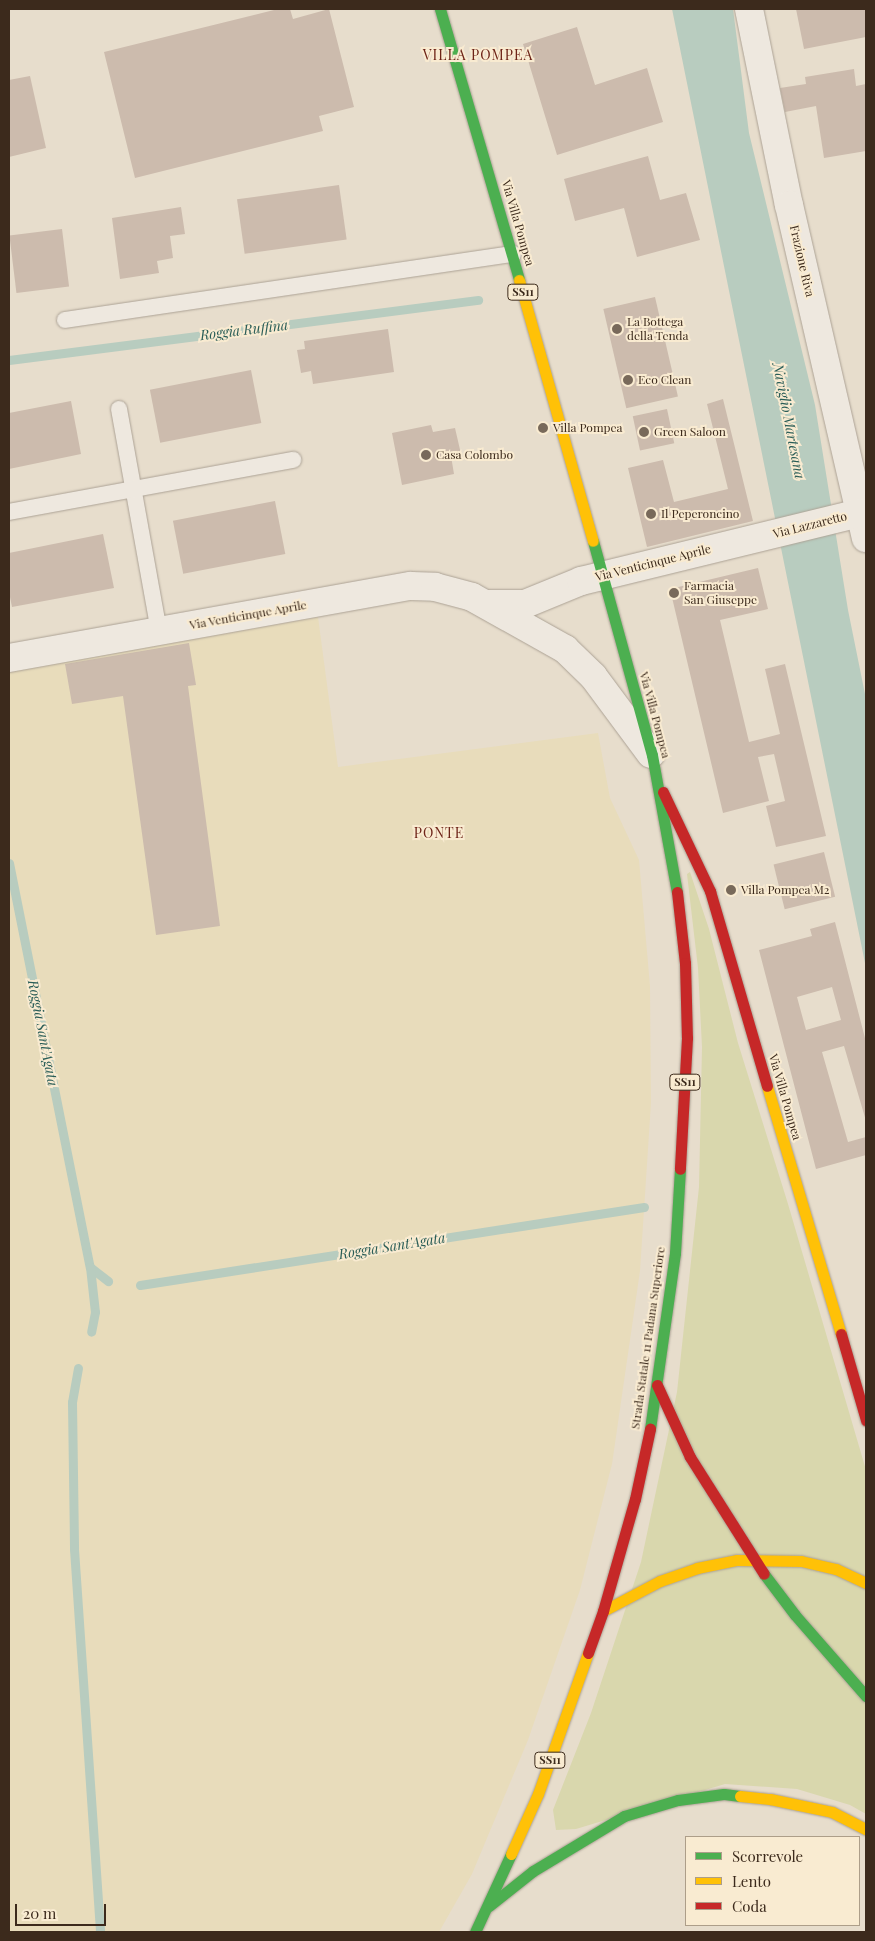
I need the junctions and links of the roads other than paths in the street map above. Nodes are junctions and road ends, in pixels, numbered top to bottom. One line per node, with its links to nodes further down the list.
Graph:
1 (440, 9): 3 (main road, Via Villa Pompea / SS11)
2 (749, 9): 9 (street, Frazione Riva)
3 (513, 254): 4 (lane); 11 (main road, Via Villa Pompea / SS11)
4 (65, 320)
5 (119, 409): 7 (lane)
6 (293, 460): 7 (lane)
7 (133, 488): 8 (lane); 13 (lane)
8 (9, 512)
9 (854, 523): 10 (street, Via Lazzaretto)
10 (775, 534): 11 (street, Via Venticinque Aprile)
11 (603, 576): 12 (street, Via Venticinque Aprile); 15 (main road, Via Villa Pompea / SS11)
12 (486, 604): 13 (street, Via Venticinque Aprile); 15 (street, Via Venticinque Aprile)
13 (159, 631): 14 (street, Via Venticinque Aprile)
14 (9, 658)
15 (655, 768): 16 (main road, Strada Statale 11 Padana Superiore / SS11); 17 (main road, Via Villa Pompea)
16 (657, 1385): 18 (main road); 20 (main road, Strada Statale 11 Padana Superiore)
17 (866, 1420)
18 (754, 1560): 19 (main road); 20 (main road); 21 (main road)
19 (866, 1583)
20 (603, 1611): 23 (main road, Strada Statale 11 Padana Superiore / SS11)
21 (866, 1696)
22 (866, 1829): 23 (main road)
23 (489, 1906): 24 (main road, Strada Statale 11 Padana Superiore / SS11)
24 (475, 1932)

